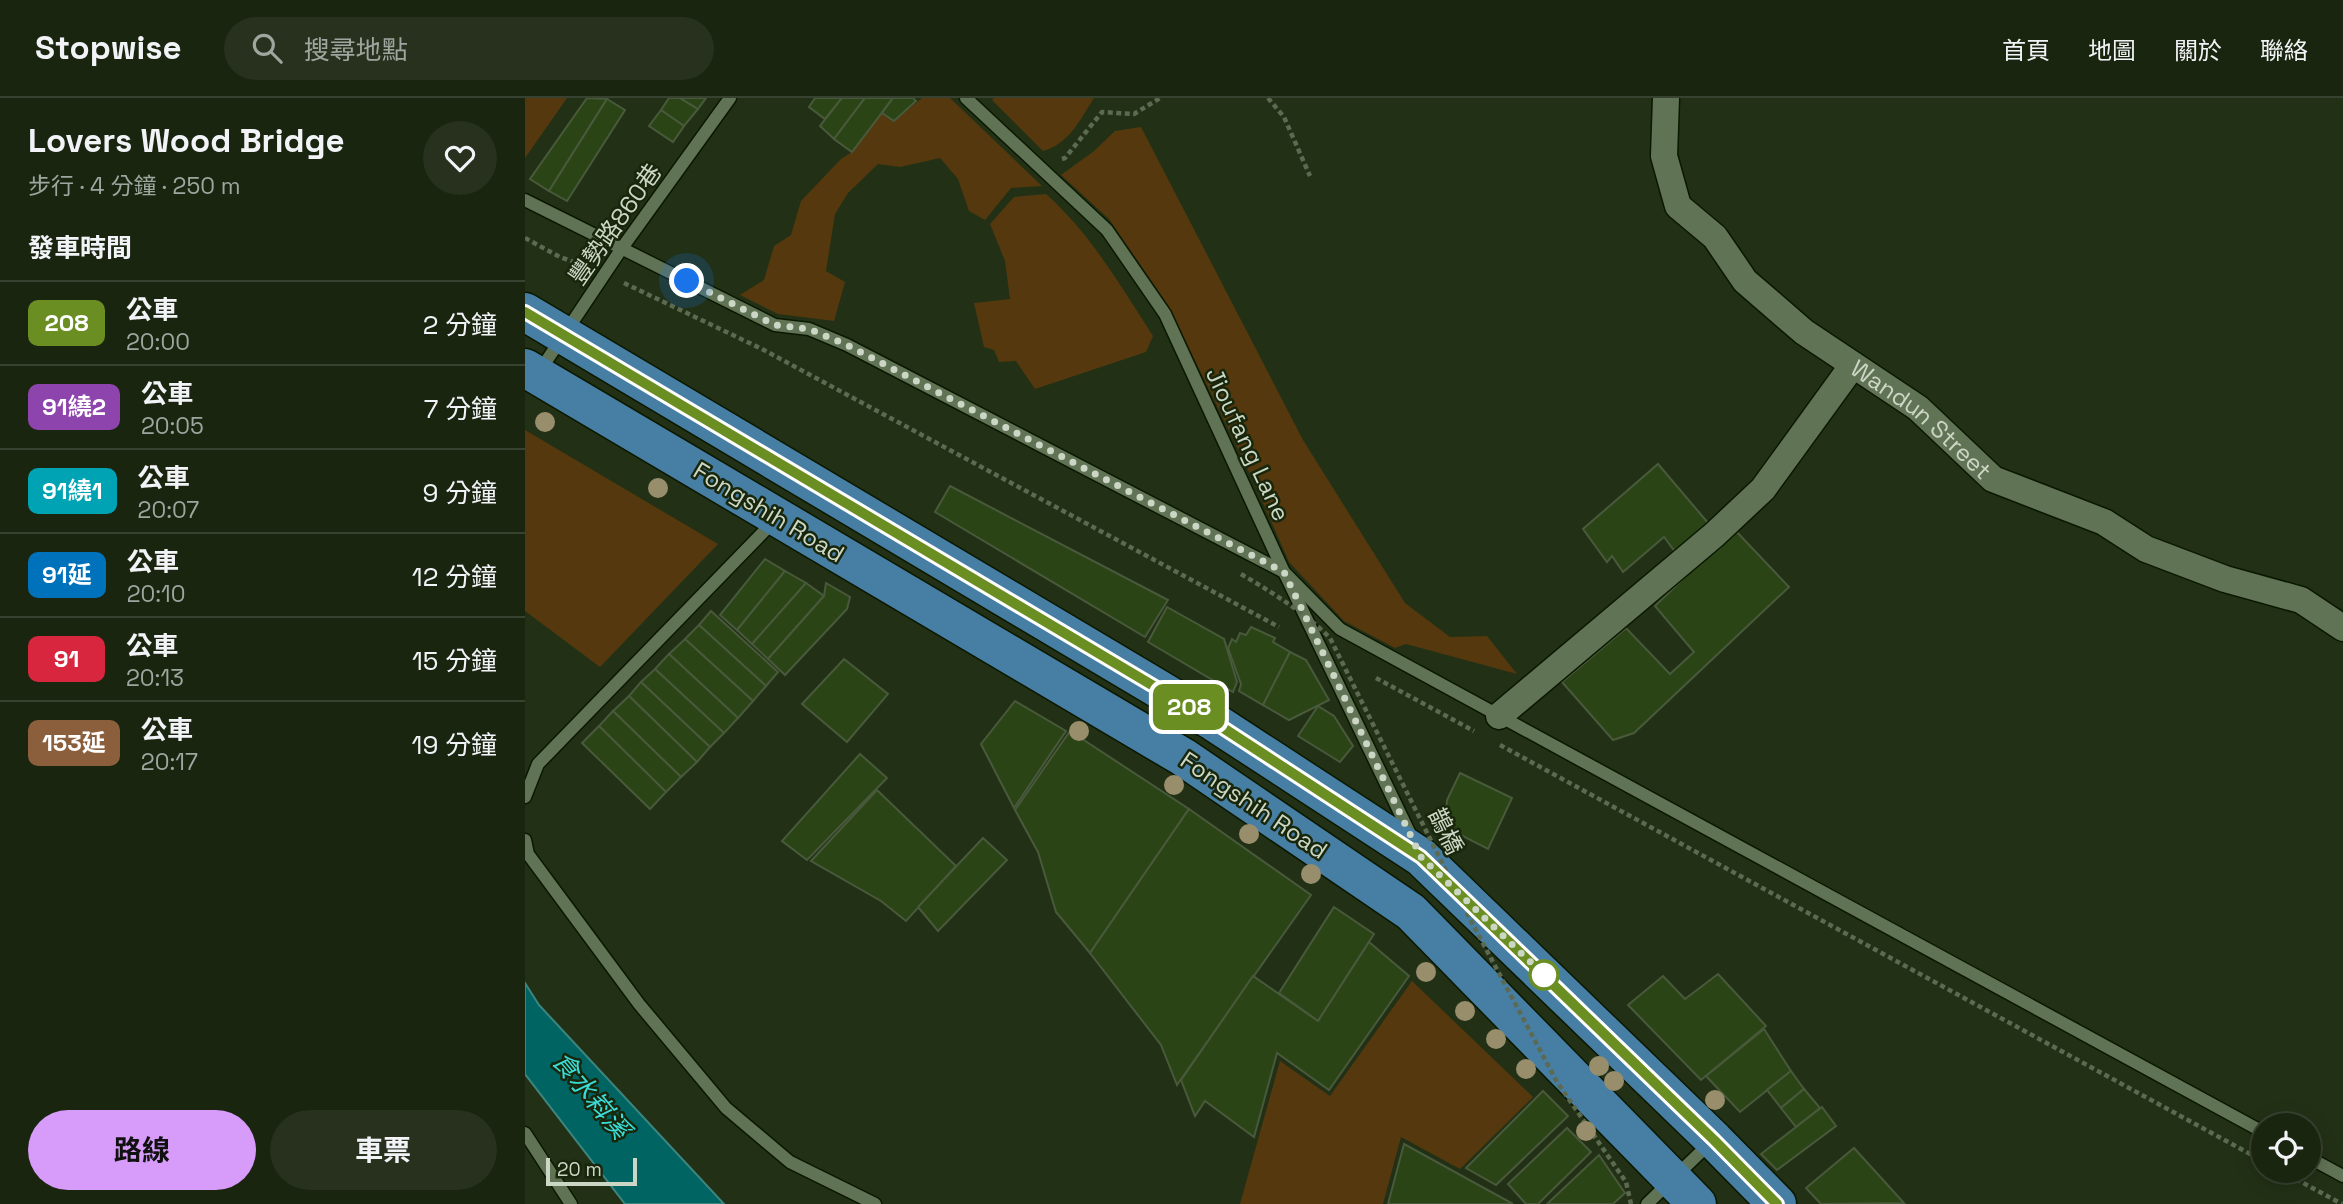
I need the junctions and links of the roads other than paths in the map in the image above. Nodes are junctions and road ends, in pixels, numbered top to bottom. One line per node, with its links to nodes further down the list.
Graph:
1 (730, 98): 5 (lane, 豐勢路860巷)
2 (966, 98): 11 (lane, Jioufang Lane)
3 (1666, 98): 8 (street, Wandun Street)
4 (525, 200): 5 (lane)
5 (622, 248): 7 (lane, 豐勢路860巷); 11 (lane)
6 (525, 312): 7 (main road, Fongshih Road)
7 (564, 333): 9 (lane, 豐勢路860巷); 16 (main road, Fongshih Road)
8 (1853, 365): 12 (street, Wandun Street); 13 (street)
9 (531, 372): 10 (main road, Fongshih Road)
10 (778, 517): 14 (lane); 22 (main road, Fongshih Road)
11 (1284, 572): 13 (lane); 16 (lane, Jioufang Lane)
12 (2343, 628)
13 (1492, 727): 17 (lane)
14 (525, 797)
15 (525, 840): 25 (lane)
16 (1421, 857): 19 (main road, Fongshih Road)
17 (2251, 1126)
18 (525, 1133): 24 (lane)
19 (1714, 1140): 22 (lane); 23 (main road, Fongshih Road)
20 (2321, 1164): 21 (lane)
21 (2343, 1176)
22 (1672, 1196)
23 (1771, 1202)
24 (571, 1204)
25 (875, 1204)

